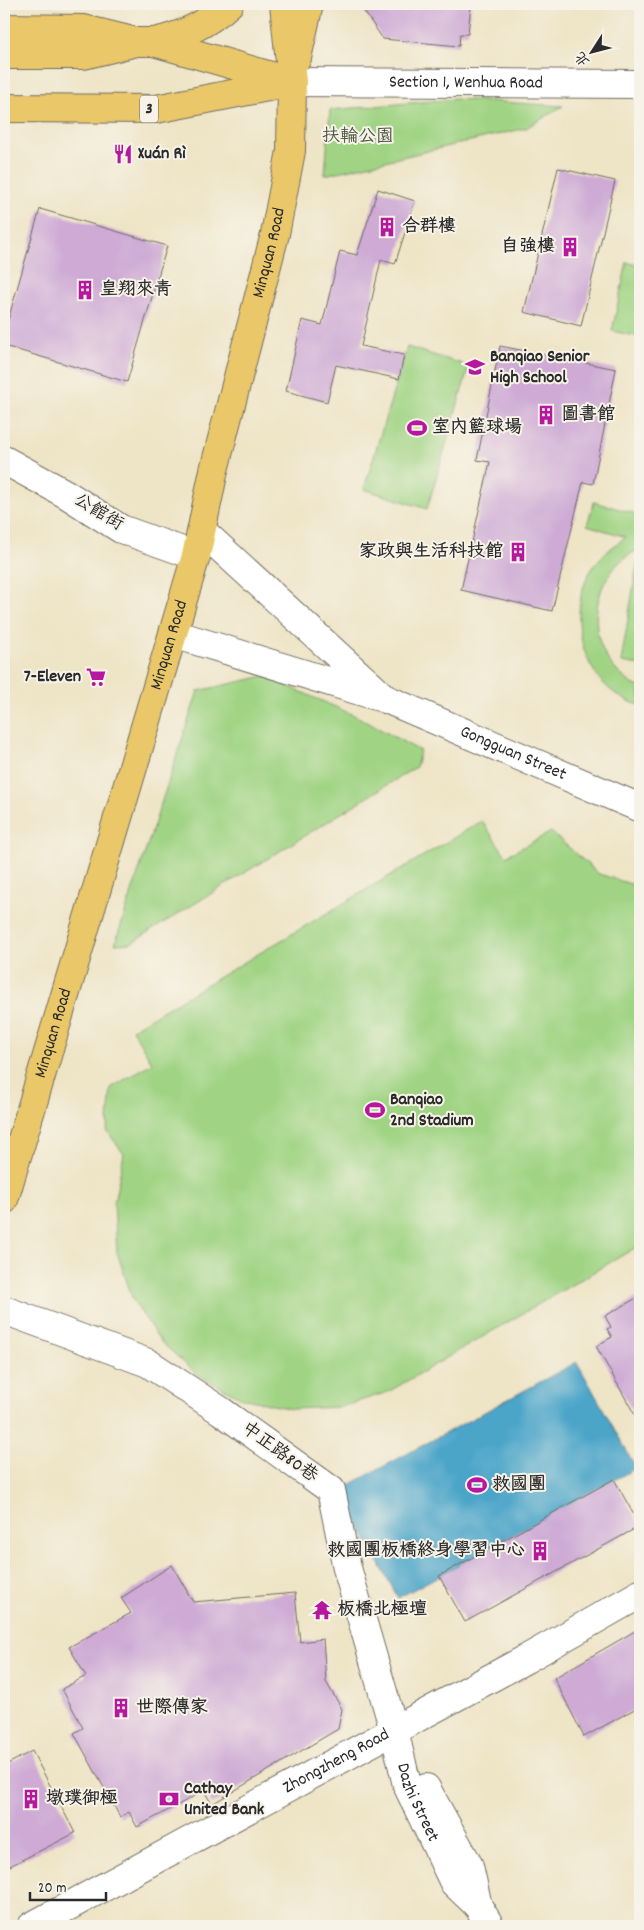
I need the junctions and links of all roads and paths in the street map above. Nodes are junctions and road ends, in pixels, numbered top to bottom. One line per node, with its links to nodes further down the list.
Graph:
1 (229, 4): 5 (main road)
2 (284, 4): 7 (main road, Minquan Road)
3 (309, 4): 7 (main road, Minquan Road)
4 (4, 28): 5 (main road)
5 (146, 42): 6 (main road, Section 1, Wenhua Road); 7 (main road, Section 1, Wenhua Road)
6 (4, 55)
7 (292, 82): 8 (street, Section 1, Wenhua Road); 9 (main road, Section 1, Wenhua Road / 3); 11 (main road, Minquan Road)
8 (640, 84)
9 (4, 108)
10 (4, 460): 11 (street, 公館街)
11 (199, 543): 12 (main road, Minquan Road); 13 (street)
12 (174, 634): 13 (street); 15 (main road, Minquan Road)
13 (386, 699): 14 (street, Gongguan Street)
14 (640, 808)
15 (4, 1200)
16 (4, 1310): 18 (street, 中正路80巷)
17 (640, 1594): 18 (street, Zhongzheng Road)
18 (394, 1730): 19 (street, Dazhi Street); 20 (street, Zhongzheng Road)
19 (484, 1916)
20 (32, 1926)

